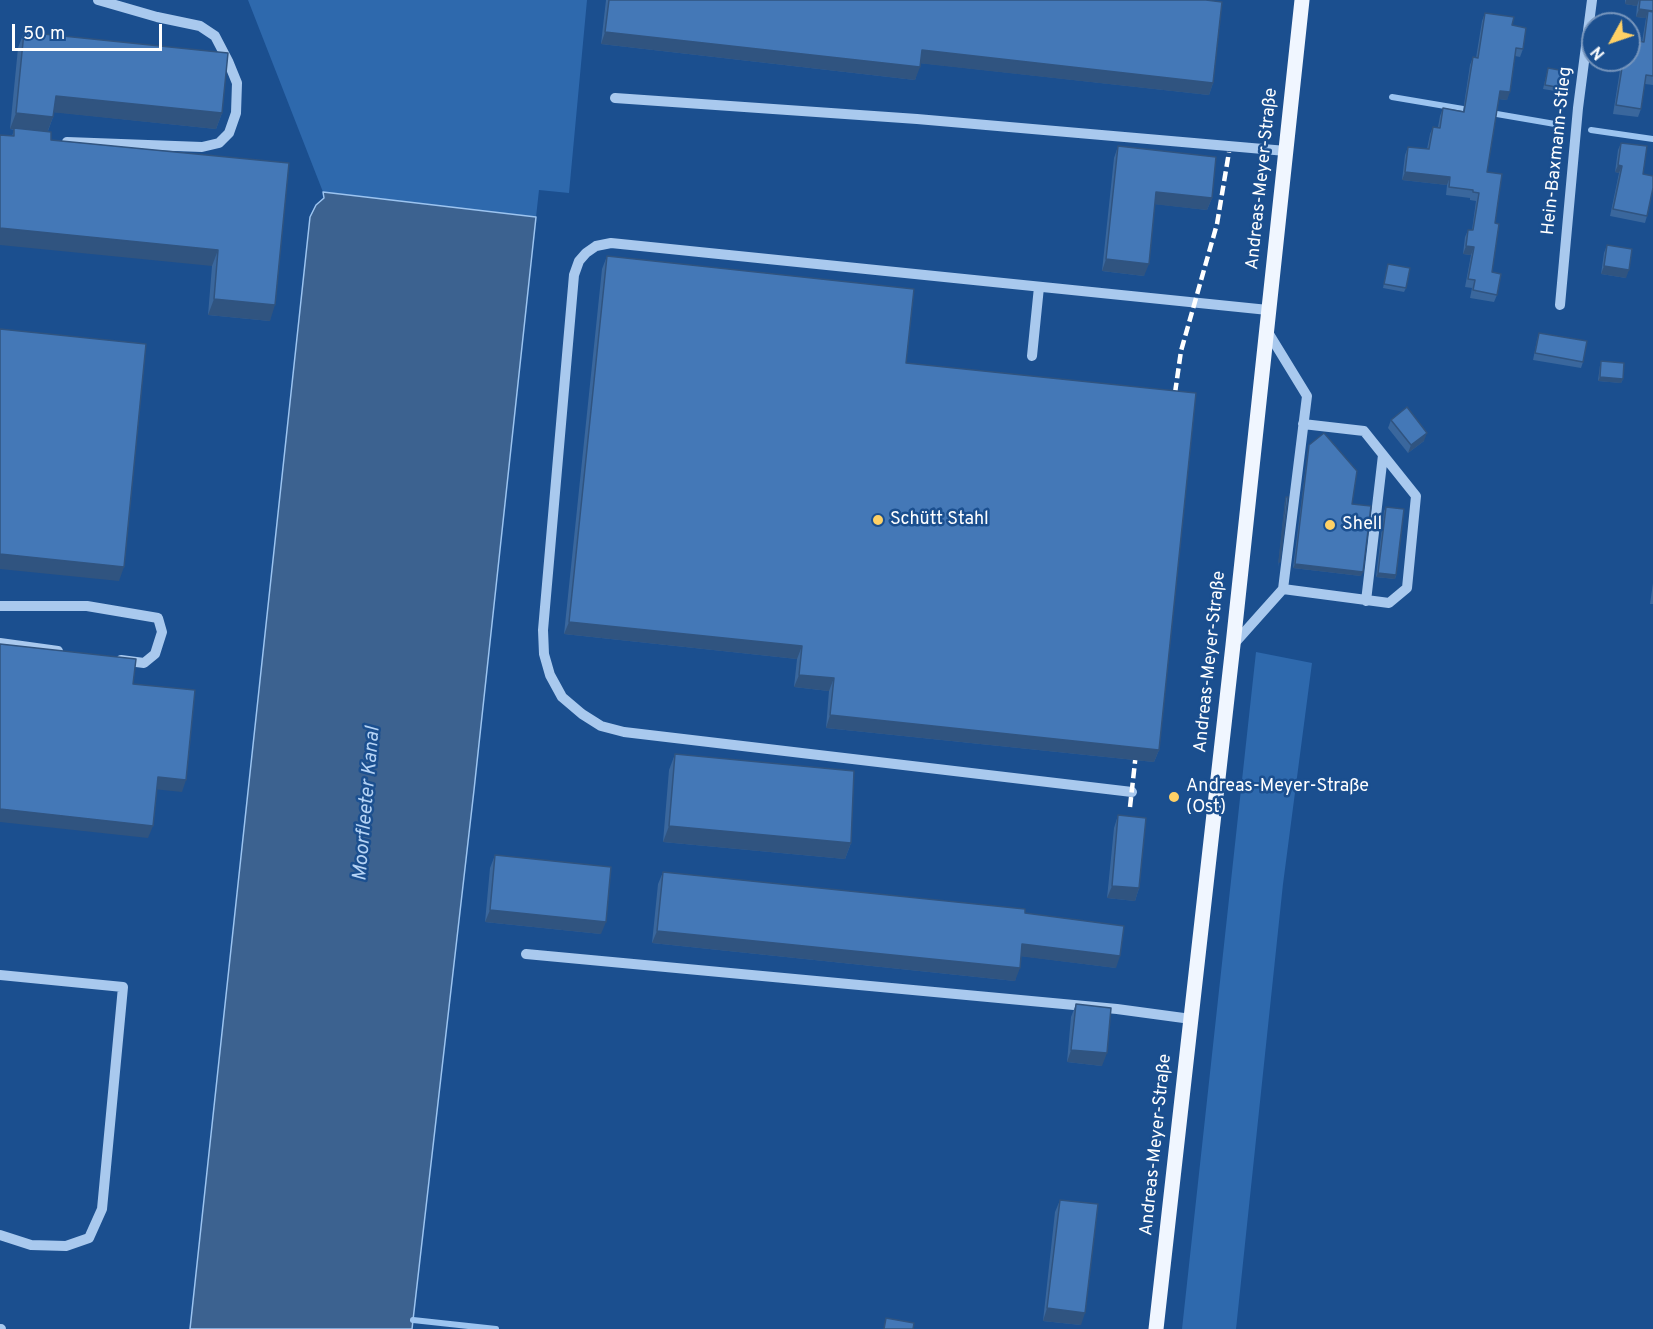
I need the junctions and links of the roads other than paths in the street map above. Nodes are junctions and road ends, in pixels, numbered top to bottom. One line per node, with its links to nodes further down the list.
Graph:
1 (98, 0): 5 (street)
2 (1302, 0): 6 (main road, Andreas-Meyer-Straße)
3 (1592, 0): 8 (street, Hein-Baxmann-Stieg)
4 (615, 99): 6 (street)
5 (52, 141)
6 (1286, 150): 9 (main road, Andreas-Meyer-Straße)
7 (1039, 287): 9 (street); 11 (street); 21 (street)
8 (1560, 305)
9 (1268, 310): 10 (main road, Andreas-Meyer-Straße)
10 (1266, 328): 12 (street); 18 (main road, Andreas-Meyer-Straße)
11 (1032, 356)
12 (1303, 424): 13 (street); 14 (street)
13 (1383, 455): 15 (street); 15 (street)
14 (1283, 589): 15 (street); 18 (street)
15 (1366, 601)
16 (0, 606): 20 (street)
17 (0, 643): 19 (street)
18 (1233, 645): 24 (main road, Andreas-Meyer-Straße)
19 (64, 651)
20 (110, 658)
21 (1132, 792)
22 (526, 954): 24 (street)
23 (0, 975): 25 (street)
24 (1191, 1019): 26 (main road, Andreas-Meyer-Straße)
25 (0, 1235)
26 (1156, 1329)

